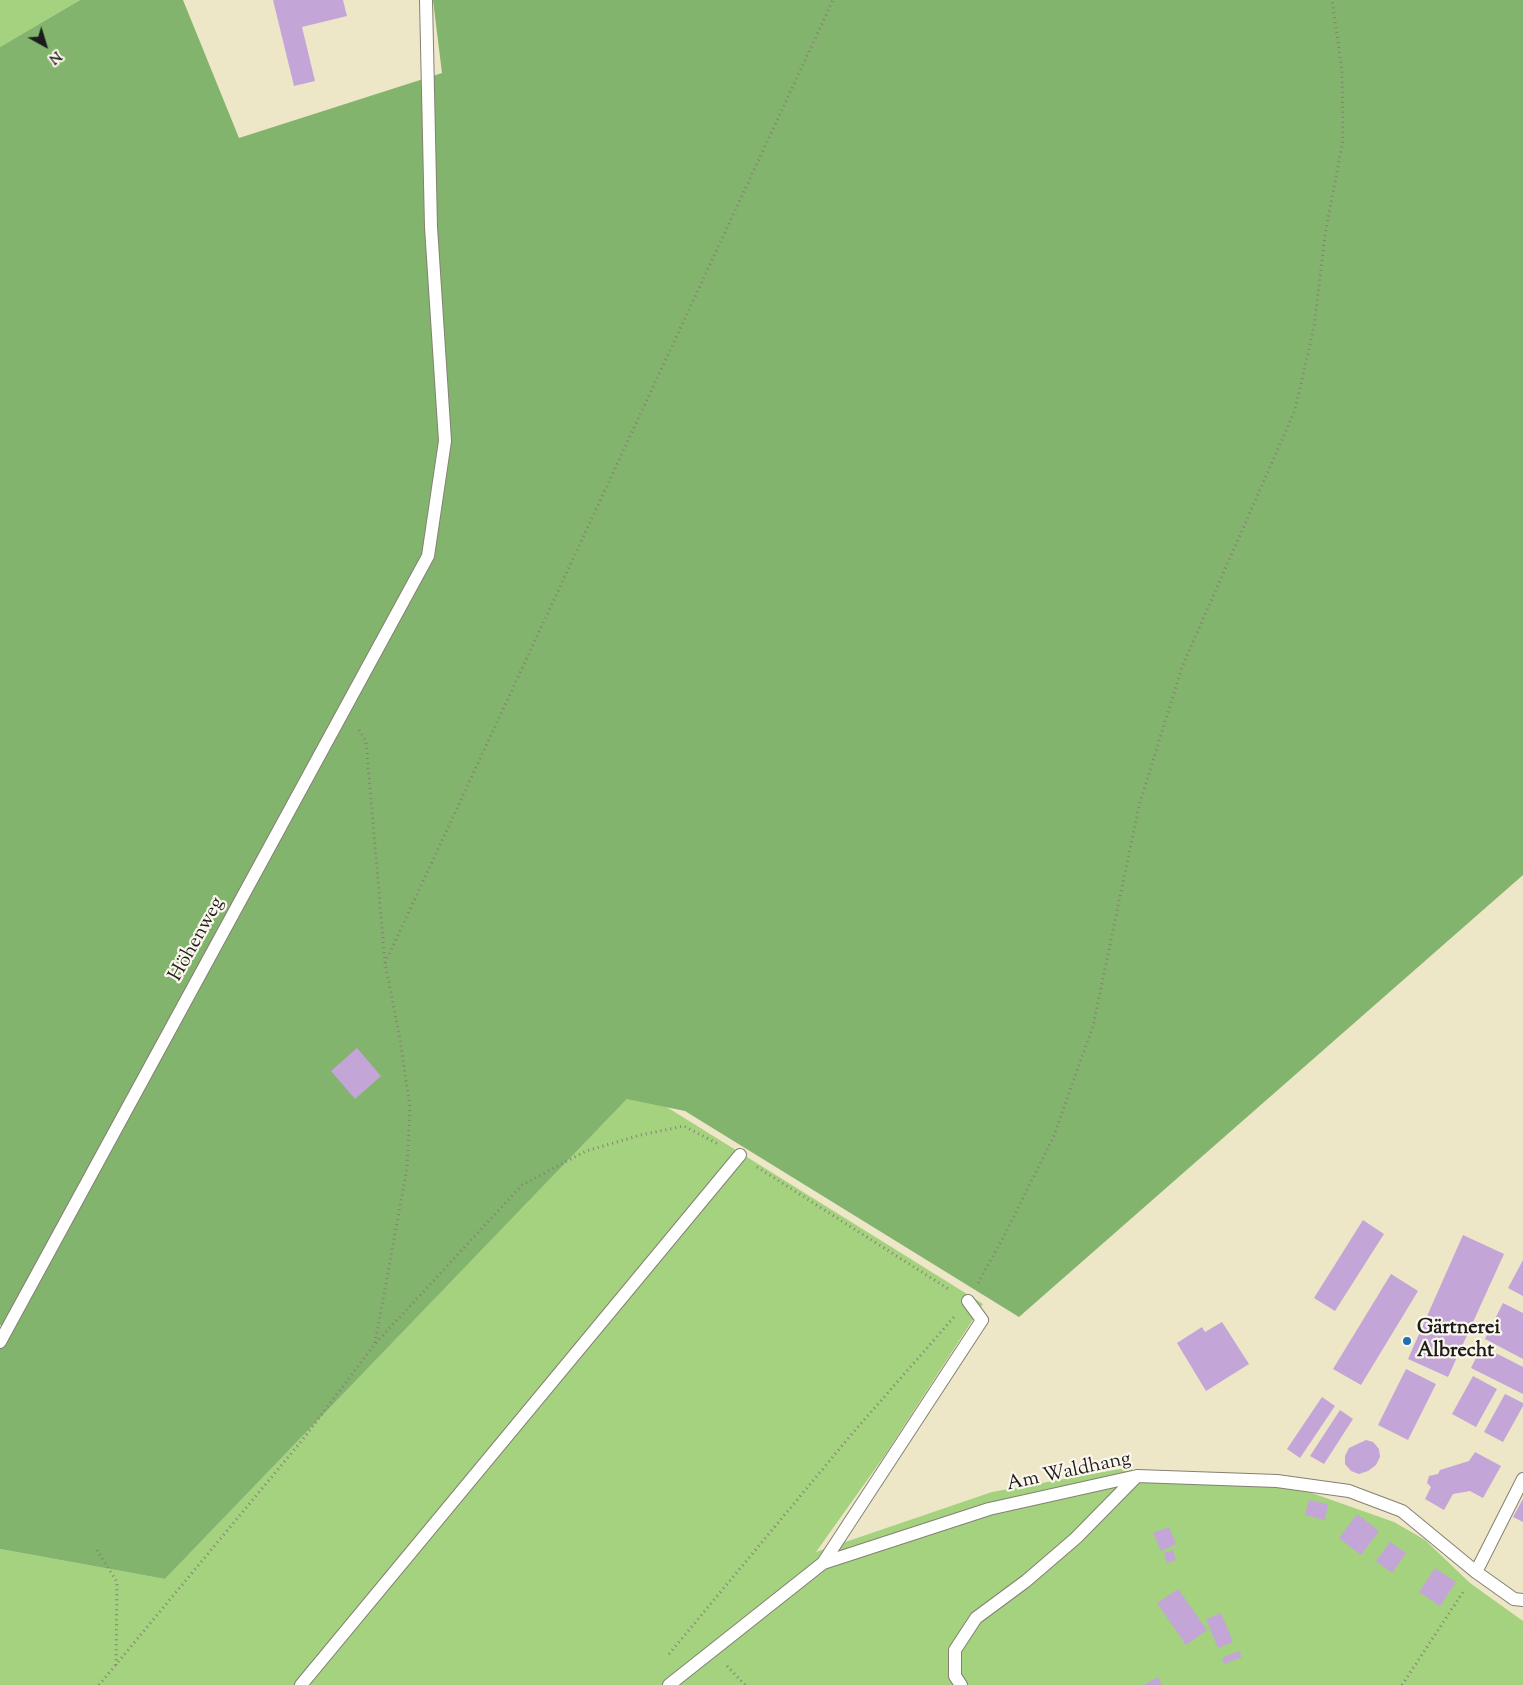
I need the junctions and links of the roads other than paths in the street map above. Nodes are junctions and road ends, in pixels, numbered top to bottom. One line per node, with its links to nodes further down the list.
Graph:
1 (426, 0): 4 (lane, Höhenweg)
2 (740, 1155): 10 (lane)
3 (968, 1301): 7 (lane)
4 (0, 1342)
5 (1136, 1476): 7 (lane, Am Waldhang); 8 (lane, Am Waldhang); 12 (lane)
6 (1523, 1479): 8 (lane)
7 (823, 1563): 11 (lane, Am Waldhang)
8 (1476, 1572): 9 (lane, Am Waldhang)
9 (1523, 1600)
10 (301, 1685)
11 (669, 1685)
12 (961, 1685)

